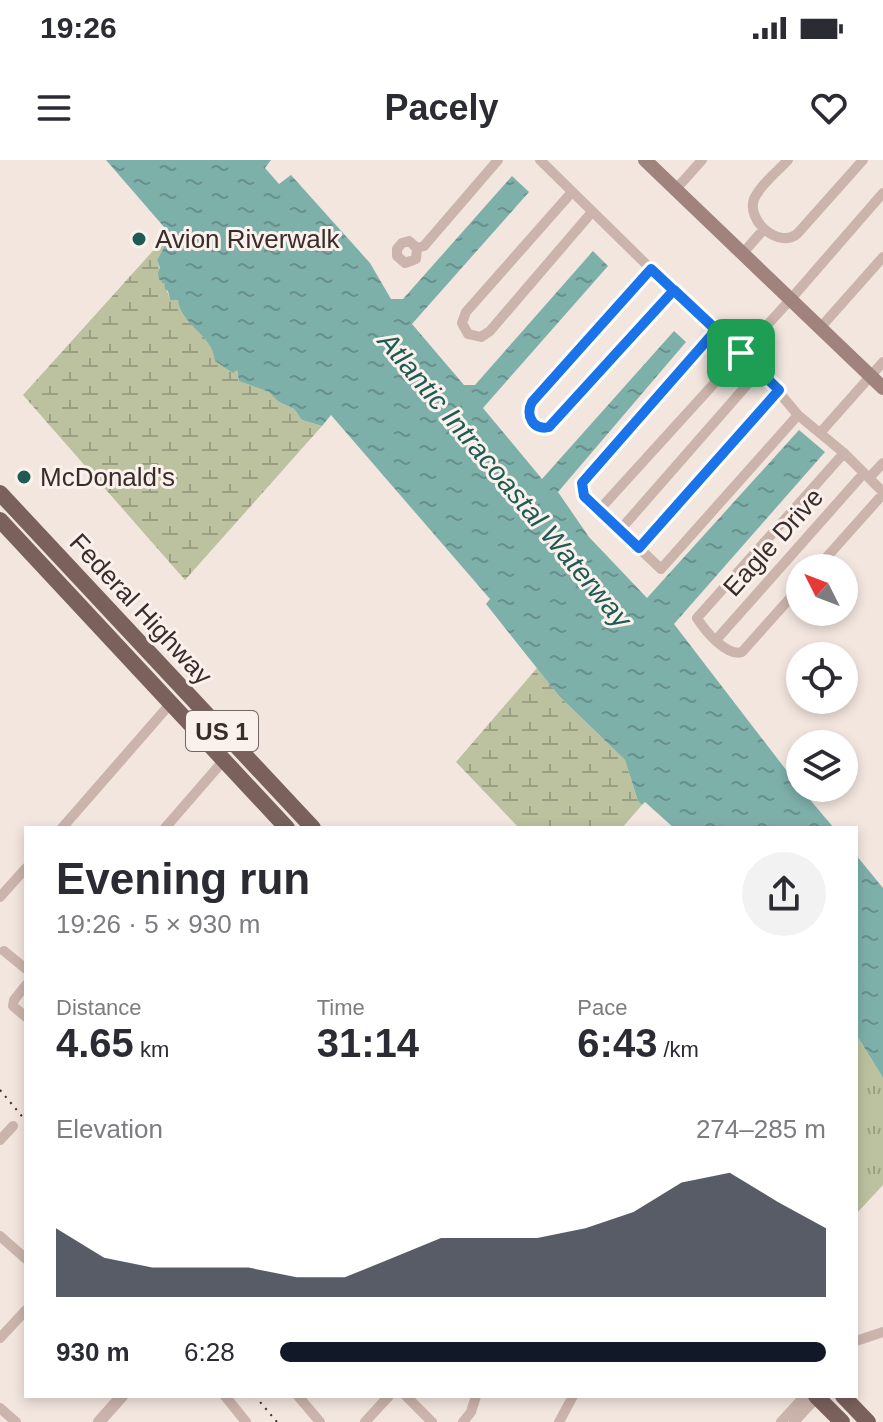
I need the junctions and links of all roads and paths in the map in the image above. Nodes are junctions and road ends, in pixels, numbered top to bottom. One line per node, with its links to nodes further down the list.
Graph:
1 (498, 160): 12 (street)
2 (540, 160): 8 (street)
3 (645, 160): 7 (main road)
4 (702, 160): 7 (street)
5 (788, 160): 11 (street)
6 (863, 160): 11 (street)
7 (677, 188): 13 (main road)
8 (572, 192): 10 (street); 10 (street)
9 (883, 193): 17 (street)
10 (592, 212): 15 (street)
11 (764, 229): 13 (street)
12 (417, 248)
13 (743, 253): 17 (main road)
14 (883, 257): 18 (street)
15 (651, 269): 16 (street); 16 (street)
16 (674, 290): 19 (street)
17 (790, 300): 18 (main road); 20 (street)
18 (821, 327): 23 (main road)
19 (716, 330): 20 (street); 33 (street)
20 (741, 353): 22 (street); 33 (street)
21 (883, 362): 23 (street)
22 (760, 370): 25 (street); 37 (street)
23 (871, 376): 24 (main road); 27 (street)
24 (883, 388)
25 (779, 390): 26 (street); 38 (street)
26 (798, 415): 27 (street); 38 (street)
27 (820, 433): 28 (street)
28 (844, 453): 30 (street); 41 (street)
29 (883, 463): 30 (street, Eagle Drive)
30 (866, 476): 32 (street); 41 (street, Eagle Drive)
31 (0, 493): 34 (main road, Federal Highway / US 1)
32 (883, 493): 39 (street)
33 (599, 510): 37 (street)
34 (19, 513): 35 (main road); 36 (main road, Federal Highway / US 1)
35 (1, 523): 36 (main road); 42 (main road, Federal Highway / US 1)
36 (32, 527): 44 (main road, Federal Highway / US 1)
37 (620, 530): 38 (street)
38 (639, 548)
39 (829, 554)
40 (786, 603): 41 (street)
41 (716, 640)
42 (171, 703): 43 (main road, Federal Highway / US 1); 46 (street)
43 (224, 760): 45 (main road, Federal Highway / US 1); 47 (street)
44 (290, 804): 45 (main road); 49 (main road, Federal Highway / US 1)
45 (277, 821): 48 (main road)
46 (64, 826)
47 (168, 826)
48 (303, 826)
49 (311, 826)
50 (24, 870): 51 (street)
51 (0, 897)
52 (4, 951): 53 (street)
53 (24, 967)
54 (24, 987): 55 (street)
55 (24, 1015)
56 (13, 1126): 57 (street)
57 (0, 1140)
58 (0, 1236): 59 (street)
59 (24, 1257)
60 (24, 1312): 62 (street)
61 (883, 1332): 63 (street)
62 (0, 1338)
63 (858, 1340)
64 (120, 1398): 77 (street)
65 (227, 1398): 78 (street)
66 (300, 1398): 79 (street)
67 (387, 1398): 80 (street)
68 (408, 1398): 81 (street)
69 (475, 1398): 82 (street)
70 (572, 1398): 83 (street)
71 (803, 1398): 84 (street)
72 (815, 1398): 85 (street)
73 (819, 1398): 86 (main road)
74 (845, 1398): 87 (main road)
75 (0, 1408): 76 (street)
76 (16, 1422)
77 (99, 1422)
78 (246, 1422)
79 (320, 1422)
80 (365, 1422)
81 (432, 1422)
82 (463, 1422)
83 (559, 1422)
84 (781, 1422)
85 (794, 1422)
86 (842, 1422)
87 (868, 1422)

